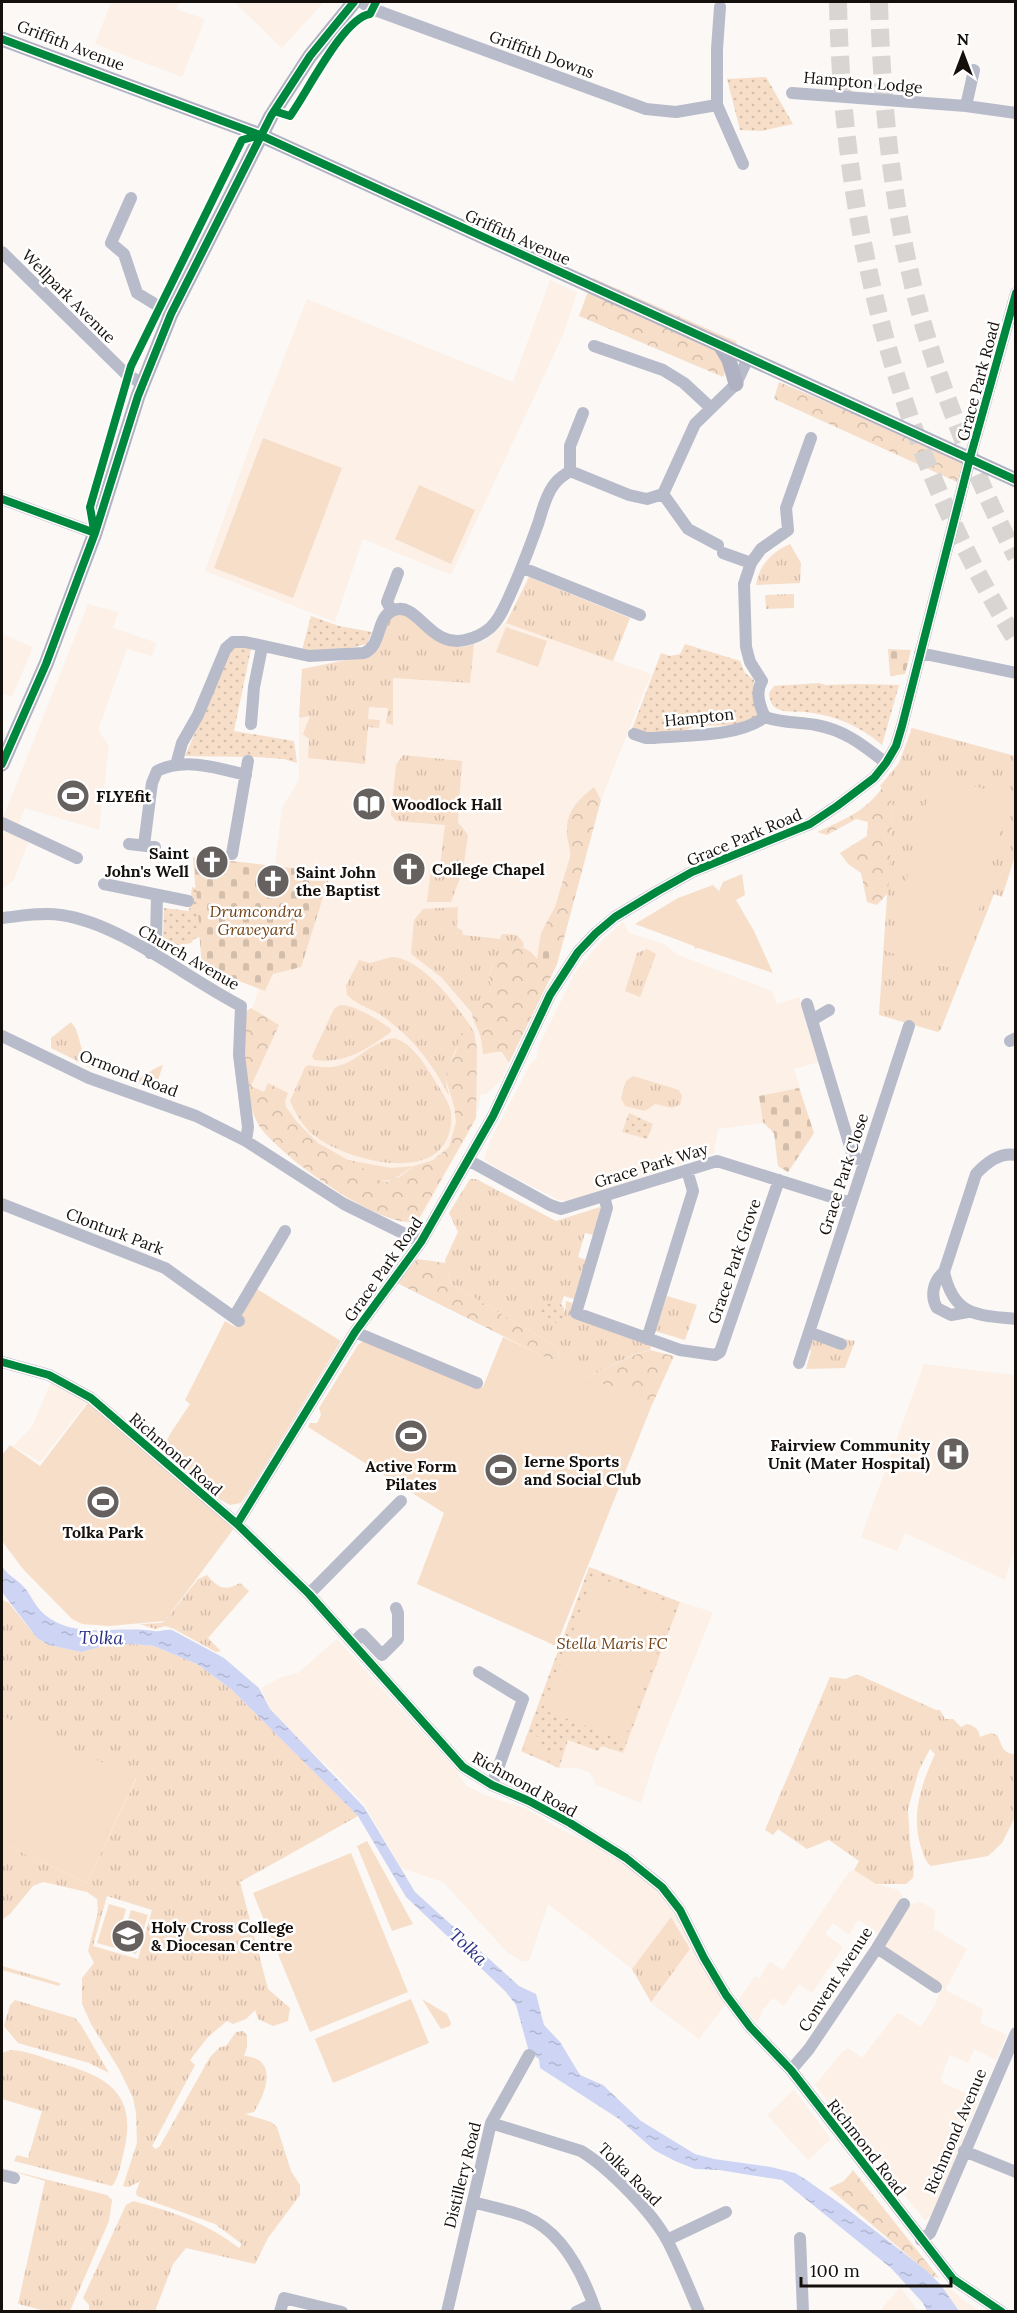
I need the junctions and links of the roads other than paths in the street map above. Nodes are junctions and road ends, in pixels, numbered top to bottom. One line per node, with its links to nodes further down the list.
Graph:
1 (354, 2): 10 (main road)
2 (362, 2): 7 (street, Griffith Downs)
3 (720, 7): 7 (street)
4 (2, 39): 10 (main road, Griffith Avenue)
5 (974, 70): 8 (street)
6 (792, 93): 8 (street, Hampton Lodge)
7 (717, 105): 11 (street)
8 (966, 106): 9 (street, Hampton Lodge)
9 (1016, 113)
10 (260, 135): 15 (main road); 16 (main road, Griffith Avenue)
11 (743, 164)
12 (131, 198): 15 (street)
13 (2, 252): 19 (street, Wellpark Avenue)
14 (1016, 293): 24 (street, Grace Park Road)
15 (171, 314): 19 (main road)
16 (720, 345): 18 (main road, Griffith Avenue); 20 (main road)
17 (594, 346): 21 (street)
18 (748, 358): 20 (street); 24 (main road, Griffith Avenue)
19 (143, 384): 29 (main road)
20 (736, 384): 21 (street)
21 (711, 408): 27 (street)
22 (583, 413): 25 (street)
23 (810, 438): 30 (street)
24 (970, 458): 26 (main road, Griffith Avenue); 36 (street, Grace Park Road)
25 (570, 471): 27 (street); 31 (street)
26 (1016, 480)
27 (663, 494): 30 (street)
28 (2, 499): 29 (street)
29 (95, 533): 42 (main road)
30 (752, 563): 38 (street)
31 (522, 568): 33 (street); 34 (street)
32 (398, 573): 33 (street)
33 (392, 611): 35 (street)
34 (640, 615)
35 (262, 647): 39 (street); 44 (street)
36 (920, 653): 37 (street); 43 (street, Grace Park Road)
37 (1016, 673)
38 (765, 717): 40 (street, Hampton); 43 (street)
39 (251, 724)
40 (634, 734)
41 (248, 760): 45 (street)
42 (2, 764)
43 (886, 764): 62 (street, Grace Park Road)
44 (176, 765): 45 (street); 47 (street)
45 (246, 775): 48 (street)
46 (2, 823): 49 (street)
47 (129, 844)
48 (232, 854)
49 (77, 858)
50 (104, 884): 51 (street)
51 (157, 895): 52 (street); 54 (street)
52 (188, 901)
53 (2, 918): 54 (street, Church Avenue)
54 (150, 953): 60 (street, Church Avenue)
55 (807, 1004): 57 (street)
56 (829, 1010): 57 (street)
57 (812, 1020): 63 (street)
58 (909, 1026): 63 (street, Grace Park Close)
59 (2, 1036): 60 (street, Ormond Road)
60 (246, 1141): 70 (street)
61 (1016, 1155): 71 (street)
62 (468, 1160): 66 (street, Grace Park Way); 70 (street, Grace Park Road)
63 (864, 1161): 67 (street, Grace Park Close)
64 (687, 1170): 65 (street, Grace Park Way); 66 (street, Grace Park Way); 76 (street)
65 (779, 1180): 67 (street, Grace Park Way); 76 (street, Grace Park Grove)
66 (604, 1196): 76 (street)
67 (851, 1203): 75 (street, Grace Park Close)
68 (2, 1204): 69 (street, Clonturk Park)
69 (285, 1231)
70 (422, 1242): 74 (street, Grace Park Road)
71 (944, 1272): 72 (street); 72 (street)
72 (968, 1312): 73 (street)
73 (1016, 1319)
74 (355, 1332): 80 (street); 82 (street, Grace Park Road)
75 (809, 1332): 77 (street); 79 (street, Grace Park Close)
76 (647, 1339)
77 (841, 1344)
78 (2, 1362): 82 (street, Richmond Road)
79 (799, 1363)
80 (477, 1383)
81 (401, 1501): 83 (street)
82 (237, 1524): 83 (street, Richmond Road)
83 (309, 1594): 85 (street, Richmond Road)
84 (396, 1608): 85 (street)
85 (353, 1643): 87 (street, Richmond Road)
86 (478, 1672): 87 (street)
87 (492, 1785): 94 (street, Richmond Road)
88 (904, 1904): 89 (street, Convent Avenue)
89 (877, 1948): 90 (street); 94 (street, Convent Avenue)
90 (936, 1987)
91 (1016, 2033): 93 (street, Richmond Avenue)
92 (529, 2055): 95 (street, Distillery Road)
93 (1011, 2057): 96 (street, Richmond Avenue)
94 (791, 2070): 102 (street, Richmond Road)
95 (491, 2123): 98 (street, Distillery Road); 101 (street, Tolka Road)
96 (964, 2151): 97 (street); 102 (street, Richmond Avenue)
97 (1016, 2172)
98 (473, 2202): 103 (street); 106 (street, Distillery Road)
99 (726, 2212): 101 (street)
100 (800, 2238): 109 (street)
101 (667, 2240): 108 (street, Tolka Road)
102 (921, 2240): 110 (street, Richmond Road)
103 (594, 2308): 107 (street)
104 (280, 2312): 105 (street)
105 (342, 2312)
106 (447, 2312)
107 (576, 2312)
108 (699, 2312)
109 (803, 2312)
110 (1002, 2312)

